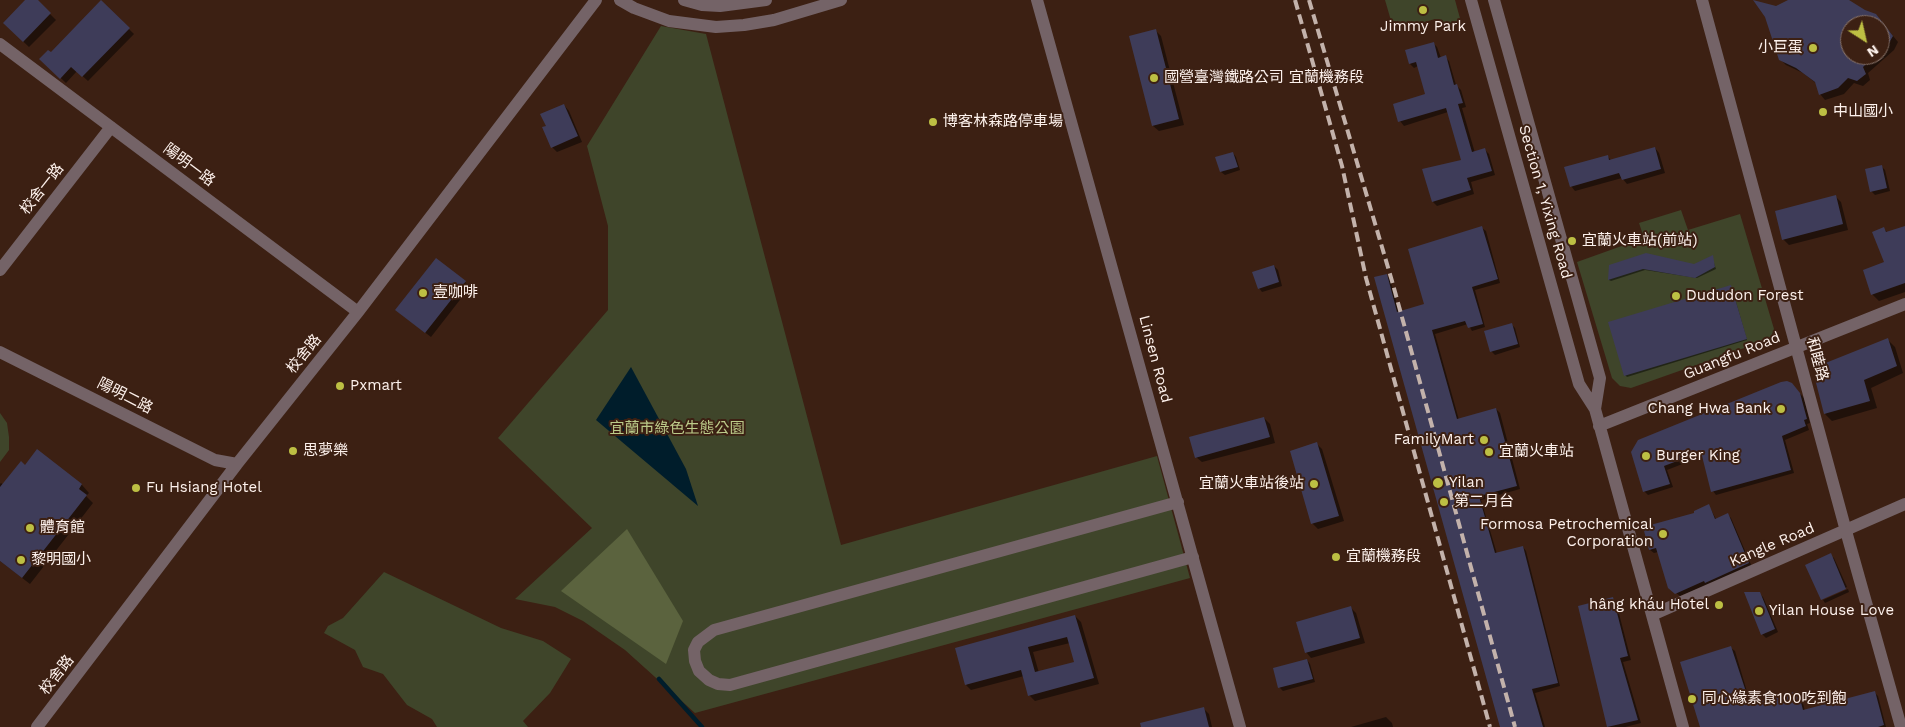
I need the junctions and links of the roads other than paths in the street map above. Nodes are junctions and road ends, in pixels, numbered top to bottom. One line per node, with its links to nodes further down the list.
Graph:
1 (596, 0): 14 (street, 校舍路)
2 (620, 0): 5 (street)
3 (684, 0): 4 (street)
4 (766, 0)
5 (841, 0)
6 (1037, 0): 20 (street, Linsen Road)
7 (1472, 0): 17 (street, Section 1, Yixing Road)
8 (1494, 0): 17 (street, Section 1, Yixing Road)
9 (1702, 0): 15 (street, 和睦路)
10 (0, 44): 11 (street, 陽明一路)
11 (110, 127): 12 (street, 校舍一路); 14 (street, 陽明一路)
12 (0, 270)
13 (1905, 304): 15 (street, Guangfu Road)
14 (358, 312): 19 (street, 校舍路)
15 (1797, 347): 18 (street, Guangfu Road); 22 (street, 和睦路)
16 (0, 352): 19 (street, 陽明二路)
17 (1595, 409): 18 (street, Section 1, Yixing Road)
18 (1599, 426): 24 (street, Section 1, Yixing Road)
19 (237, 464): 25 (street, 校舍路)
20 (1178, 502): 23 (street, Linsen Road); 23 (street)
21 (1905, 504): 22 (street, Kangle Road)
22 (1846, 531): 24 (street, Kangle Road); 28 (street, 和睦路)
23 (1193, 557): 26 (street, Linsen Road)
24 (1652, 615): 27 (street, Section 1, Yixing Road)
25 (38, 727)
26 (1240, 727)
27 (1684, 727)
28 (1901, 727)

